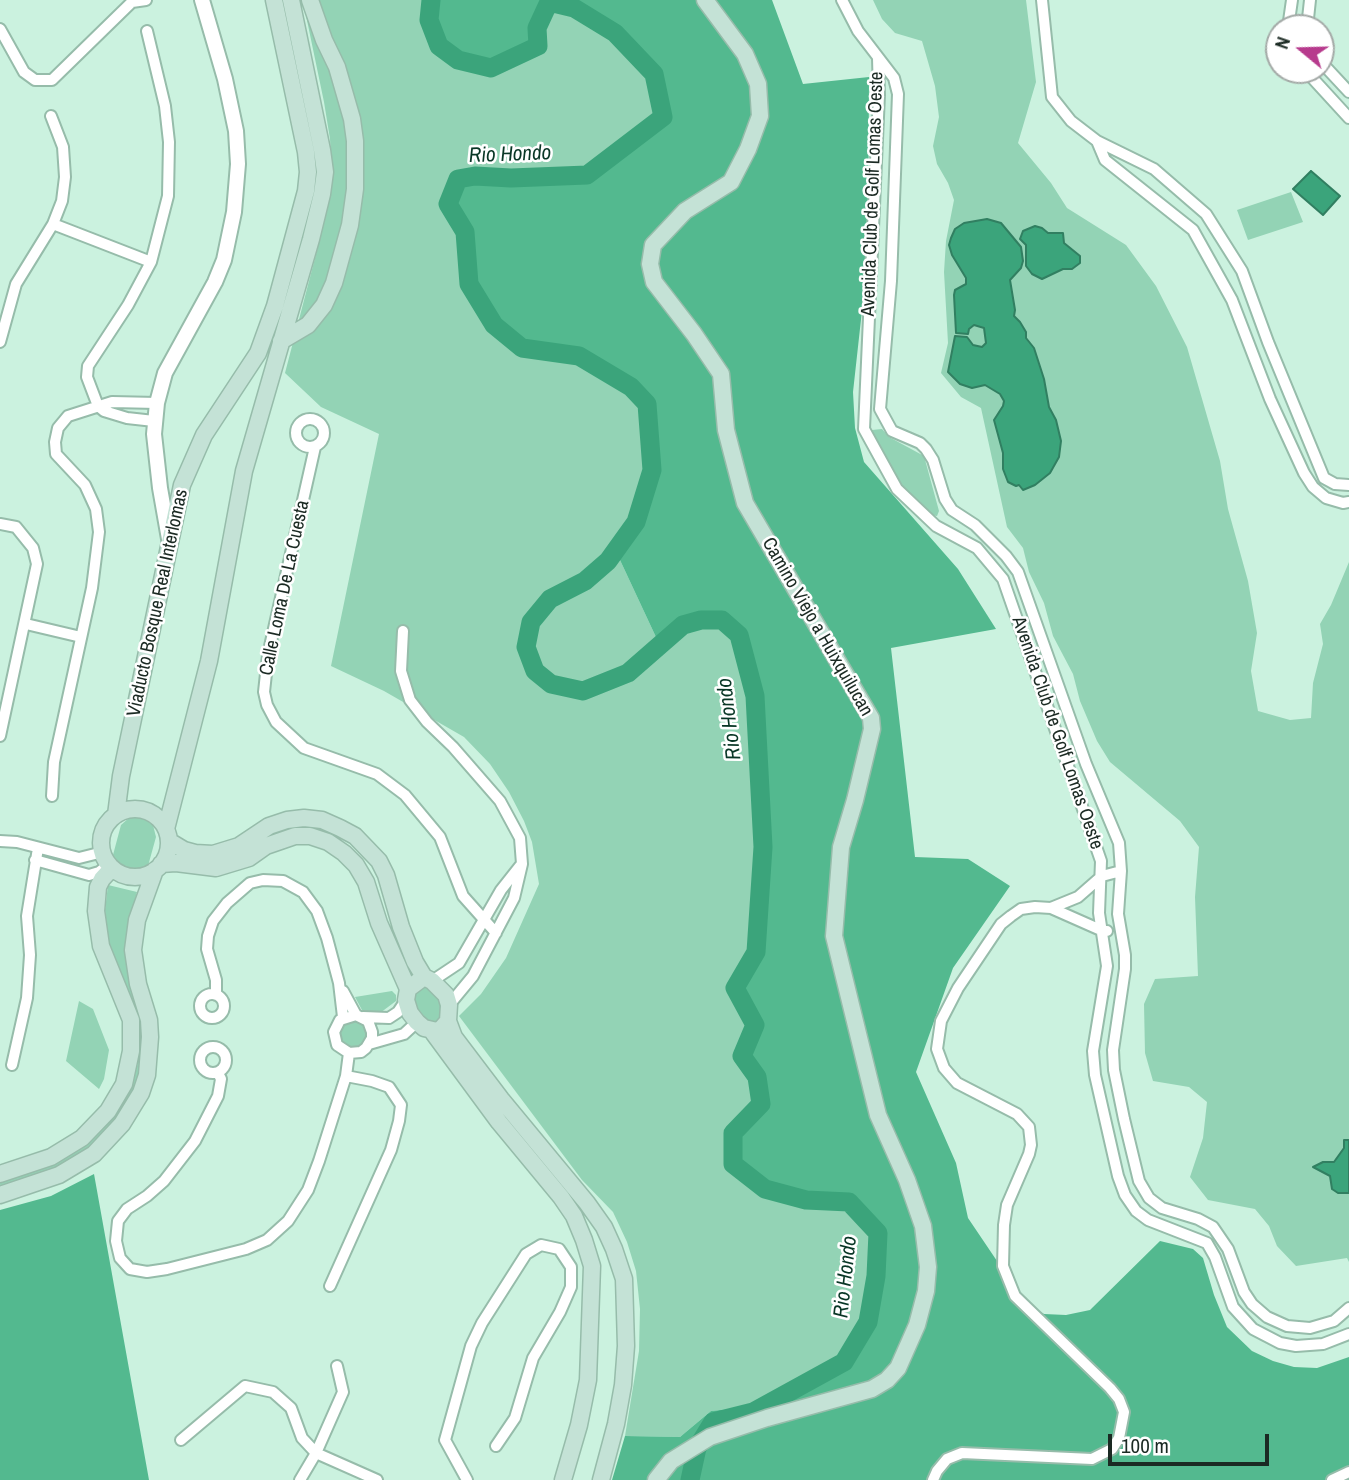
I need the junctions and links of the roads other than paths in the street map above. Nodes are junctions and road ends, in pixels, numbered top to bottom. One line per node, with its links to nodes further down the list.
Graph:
1 (146, 0): 9 (street)
2 (202, 0): 23 (street)
3 (274, 0): 34 (main road, Viaducto Bosque Real Interlomas)
4 (290, 0): 21 (main road)
5 (310, 0): 21 (main road)
6 (705, 0): 84 (main road, Camino Viejo a Huixquilucan)
7 (842, 0): 12 (street)
8 (1042, 0): 18 (street)
9 (127, 3): 10 (street)
10 (0, 29)
11 (147, 31): 20 (street)
12 (878, 58): 25 (street, Avenida Club de Golf Lomas Oeste); 27 (street, Avenida Club de Golf Lomas Oeste)
13 (1335, 77): 15 (street)
14 (1318, 84): 17 (street)
15 (1349, 92)
16 (51, 116): 19 (street)
17 (1349, 118)
18 (1097, 141): 29 (street); 30 (street)
19 (53, 224): 20 (street); 22 (street)
20 (151, 262): 24 (street)
21 (281, 341): 41 (main road)
22 (0, 342)
23 (157, 403): 24 (street); 26 (street)
24 (98, 406): 26 (street); 37 (street)
25 (884, 420): 27 (street); 31 (street)
26 (154, 421): 34 (street)
27 (864, 429): 33 (street, Avenida Club de Golf Lomas Oeste)
28 (315, 447): 51 (street, Calle Loma De La Cuesta)
29 (1349, 485)
30 (1349, 502)
31 (952, 510): 33 (street); 48 (street, Avenida Club de Golf Lomas Oeste)
32 (0, 524): 35 (street)
33 (936, 526): 49 (street, Avenida Club de Golf Lomas Oeste)
34 (169, 540): 40 (main road, Viaducto Bosque Real Interlomas)
35 (26, 624): 37 (street); 38 (street)
36 (402, 631): 46 (street)
37 (81, 637): 39 (street)
38 (0, 736)
39 (52, 796)
40 (116, 815): 41 (main road); 45 (main road)
41 (167, 835): 47 (main road); 55 (main road)
42 (0, 841): 43 (street)
43 (38, 848): 44 (street); 45 (street)
44 (35, 860): 45 (street); 66 (street)
45 (108, 862): 47 (main road); 69 (main road)
46 (522, 864): 51 (street); 54 (street)
47 (158, 867): 57 (main road); 70 (main road)
48 (1121, 871): 49 (street); 52 (street, Avenida Club de Golf Lomas Oeste)
49 (1102, 876): 50 (street); 53 (street, Avenida Club de Golf Lomas Oeste)
50 (1051, 908): 53 (street); 85 (street)
51 (484, 920): 54 (street, Calle Loma De La Cuesta); 55 (street)
52 (1120, 929): 53 (street); 72 (street, Avenida Club de Golf Lomas Oeste)
53 (1103, 931): 73 (street, Avenida Club de Golf Lomas Oeste)
54 (496, 933): 59 (street)
55 (428, 979): 57 (main road); 59 (main road)
56 (339, 983): 58 (street); 60 (street); 61 (street)
57 (407, 994): 60 (street); 62 (main road)
58 (216, 995)
59 (448, 1013): 63 (main road); 83 (main road)
60 (360, 1016): 61 (street); 64 (street)
61 (343, 1017): 65 (street)
62 (417, 1022): 63 (main road); 64 (street)
63 (432, 1031): 82 (main road)
64 (369, 1044): 65 (street)
65 (349, 1053): 68 (street)
66 (12, 1065)
67 (218, 1073): 68 (street)
68 (346, 1076): 71 (street)
69 (0, 1174)
70 (0, 1195)
71 (330, 1286)
72 (1349, 1308)
73 (1349, 1334)
74 (337, 1366): 77 (street)
75 (181, 1440): 77 (street)
76 (496, 1446): 81 (street)
77 (316, 1453): 79 (street); 80 (street)
78 (1349, 1472): 86 (street)
79 (300, 1480)
80 (377, 1480)
81 (467, 1480)
82 (563, 1480)
83 (601, 1480)
84 (656, 1480)
85 (933, 1480)
86 (1332, 1480)

